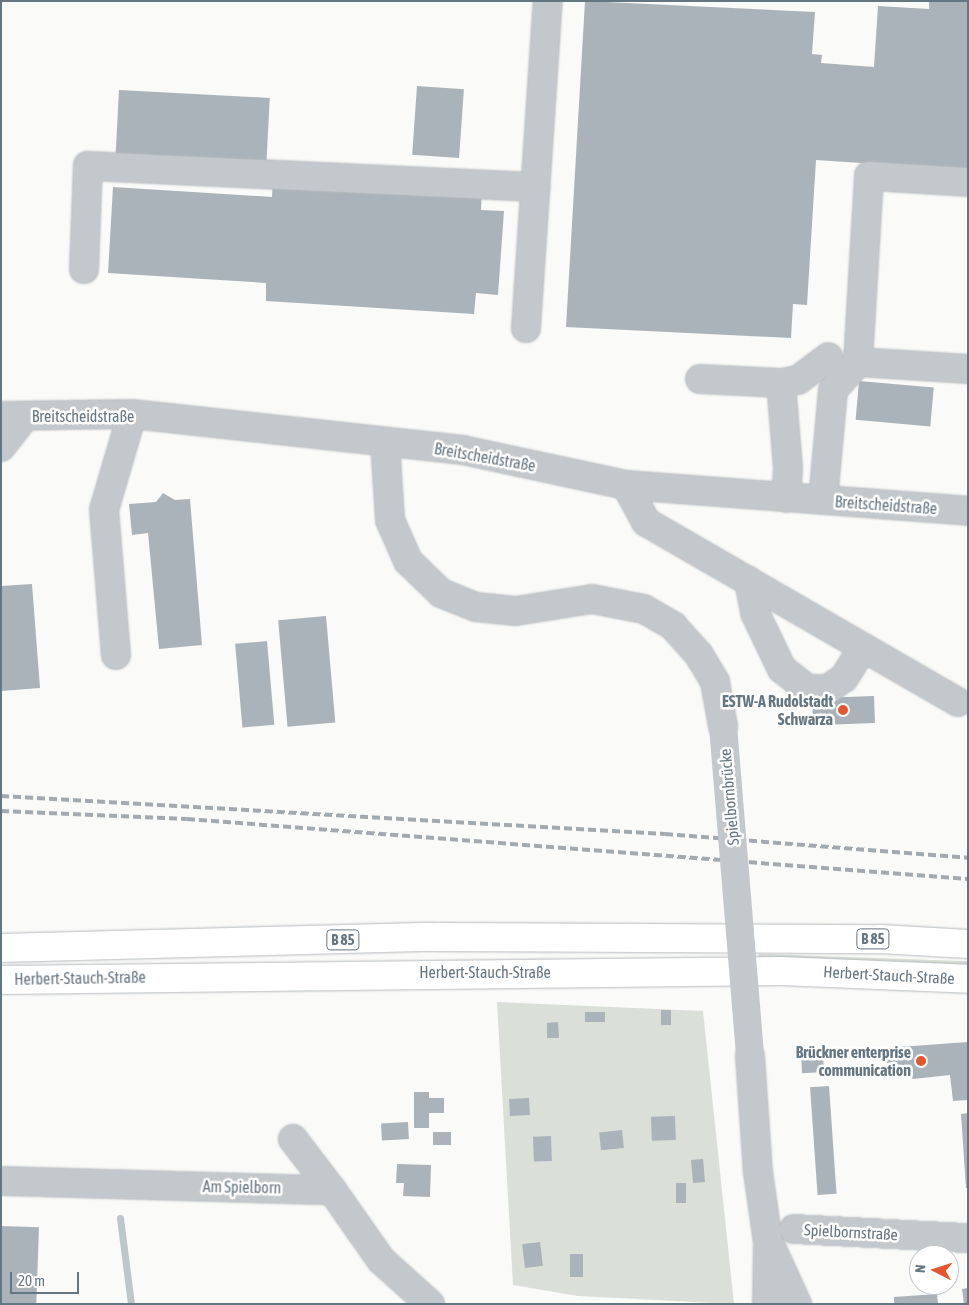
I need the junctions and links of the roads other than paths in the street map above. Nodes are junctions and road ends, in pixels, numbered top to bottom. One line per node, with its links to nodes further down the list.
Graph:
1 (548, 1): 3 (street)
2 (968, 182): 7 (street)
3 (536, 187): 4 (street); 5 (street)
4 (84, 269)
5 (526, 328)
6 (828, 357): 10 (street)
7 (858, 362): 8 (street); 17 (street)
8 (968, 369)
9 (700, 379): 10 (street)
10 (781, 383): 16 (street)
11 (132, 414): 12 (street, Breitscheidstraße); 13 (street, Breitscheidstraße); 21 (street)
12 (13, 416): 14 (street)
13 (385, 442): 15 (street, Breitscheidstraße); 32 (street, Spielbornbrücke, bridge)
14 (1, 448)
15 (626, 485): 16 (street, Breitscheidstraße); 19 (street)
16 (786, 498): 17 (street, Breitscheidstraße)
17 (822, 500): 18 (street, Breitscheidstraße)
18 (968, 511)
19 (749, 581): 20 (street); 20 (street)
20 (863, 647): 22 (street)
21 (116, 655)
22 (958, 702)
23 (968, 944): 24 (main road, Herbert-Stauch-Straße / B 85)
24 (1, 948)
25 (968, 979): 26 (main road, Herbert-Stauch-Straße / B 85)
26 (1, 980)
27 (293, 1139): 29 (street)
28 (1, 1181): 29 (street, Am Spielborn)
29 (332, 1190): 33 (street)
30 (794, 1229): 31 (street, Spielbornstraße)
31 (968, 1238)
32 (768, 1242): 34 (street, Spielbornbrücke); 35 (street, Spielbornbrücke)
33 (430, 1304)
34 (767, 1304)
35 (797, 1304)

